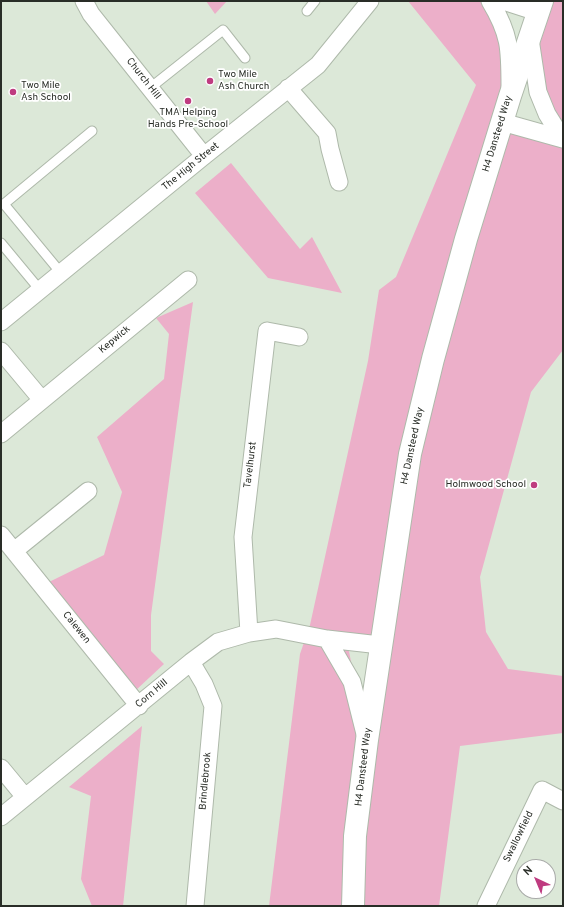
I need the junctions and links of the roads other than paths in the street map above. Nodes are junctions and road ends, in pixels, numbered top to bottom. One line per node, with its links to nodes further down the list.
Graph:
1 (84, 1): 10 (street, Church Hill)
2 (316, 1): 7 (lane)
3 (370, 1): 11 (street, The High Street)
4 (490, 1): 12 (street)
5 (503, 1): 6 (street)
6 (539, 7): 8 (street, H4 Dansteed Way)
7 (307, 11)
8 (530, 37): 12 (street, H4 Dansteed Way); 15 (street)
9 (245, 58): 10 (lane)
10 (150, 88): 16 (street, Church Hill)
11 (288, 88): 16 (street, The High Street); 17 (street)
12 (510, 96): 13 (street, H4 Dansteed Way)
13 (502, 122): 15 (street); 32 (street, H4 Dansteed Way)
14 (92, 132): 19 (lane)
15 (562, 138)
16 (204, 156): 19 (street, The High Street)
17 (339, 182)
18 (1, 243): 21 (lane)
19 (61, 273): 21 (street, The High Street)
20 (188, 280): 25 (street, Kepwick)
21 (40, 290): 22 (street, The High Street)
22 (1, 322)
23 (299, 338): 30 (street, Tavelhurst)
24 (1, 351): 25 (street)
25 (42, 400): 26 (street, Kepwick)
26 (1, 434)
27 (88, 491): 29 (street)
28 (1, 535): 29 (street, Calewen)
29 (14, 551): 34 (street, Calewen)
30 (249, 633): 31 (street, Corn Hill); 33 (street, Corn Hill)
31 (327, 639): 32 (street, Corn Hill); 35 (street)
32 (380, 645): 35 (street, H4 Dansteed Way)
33 (191, 662): 34 (street, Corn Hill); 40 (street, Brindlebrook)
34 (139, 706): 37 (street, Corn Hill)
35 (367, 740): 41 (street, H4 Dansteed Way)
36 (1, 768): 37 (street)
37 (25, 797): 39 (street, Corn Hill)
38 (563, 801): 42 (street, Swallowfield)
39 (1, 817)
40 (195, 906)
41 (353, 906)
42 (486, 906)

